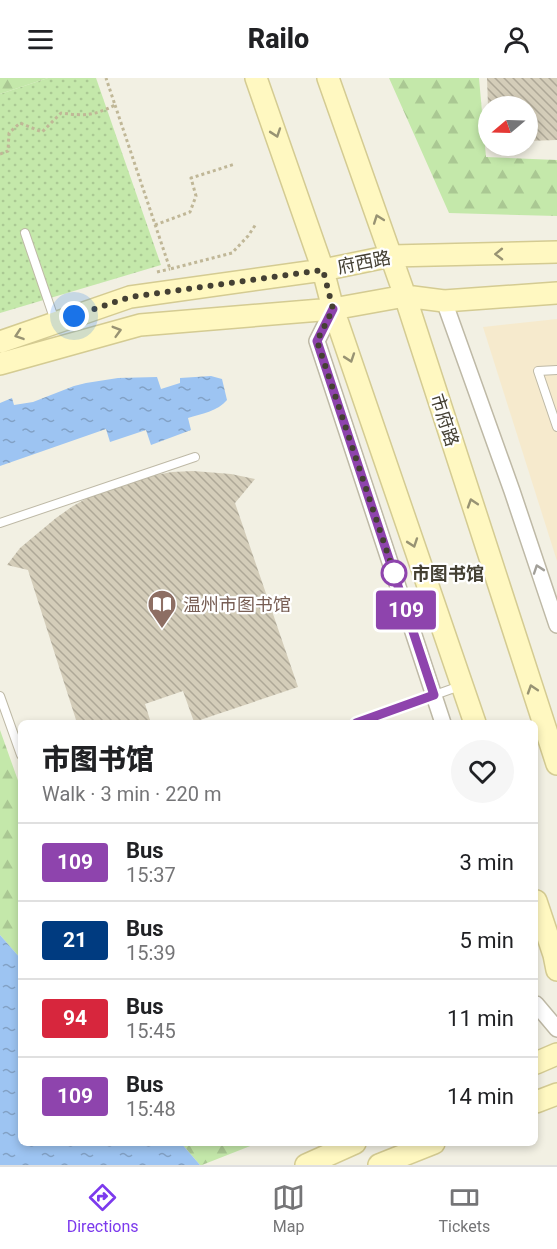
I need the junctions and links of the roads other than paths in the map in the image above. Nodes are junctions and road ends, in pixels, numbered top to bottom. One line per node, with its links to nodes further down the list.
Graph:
1 (256, 78): 6 (main road, one-way to 6)
2 (328, 78): 5 (main road, 市府路, one-way to 2)
3 (25, 233): 11 (lane)
4 (557, 252): 5 (main road, 府西路, one-way to 5)
5 (391, 256): 6 (main road, 府西路); 8 (main road, 市府路)
6 (323, 270): 10 (main road); 11 (main road, 府西路)
7 (557, 293): 9 (main road)
8 (405, 296): 9 (main road); 10 (main road); 26 (main road, 市府路, one-way to 8)
9 (444, 301): 18 (street, one-way to 9)
10 (333, 309): 13 (main road, one-way to 10); 19 (main road, one-way to 19); 20 (street)
11 (56, 323): 12 (main road, 府西路, one-way to 12)
12 (0, 342)
13 (0, 364)
14 (557, 370): 15 (lane)
15 (557, 427)
16 (195, 457): 17 (lane)
17 (0, 523)
18 (557, 625)
19 (462, 686): 20 (lane); 24 (main road)
20 (434, 695): 22 (lane); 23 (street)
21 (0, 696): 25 (lane)
22 (372, 720)
23 (442, 720)
24 (474, 720)
25 (18, 747)
26 (557, 765)
27 (538, 907): 28 (main road)
28 (557, 970)
29 (538, 1006): 30 (street)
30 (557, 1029)
31 (557, 1054): 32 (main road)
32 (538, 1062)
33 (557, 1094): 34 (main road)
34 (538, 1101)
35 (349, 1146): 37 (main road)
36 (426, 1146): 38 (main road)
37 (306, 1165)
38 (379, 1165)

